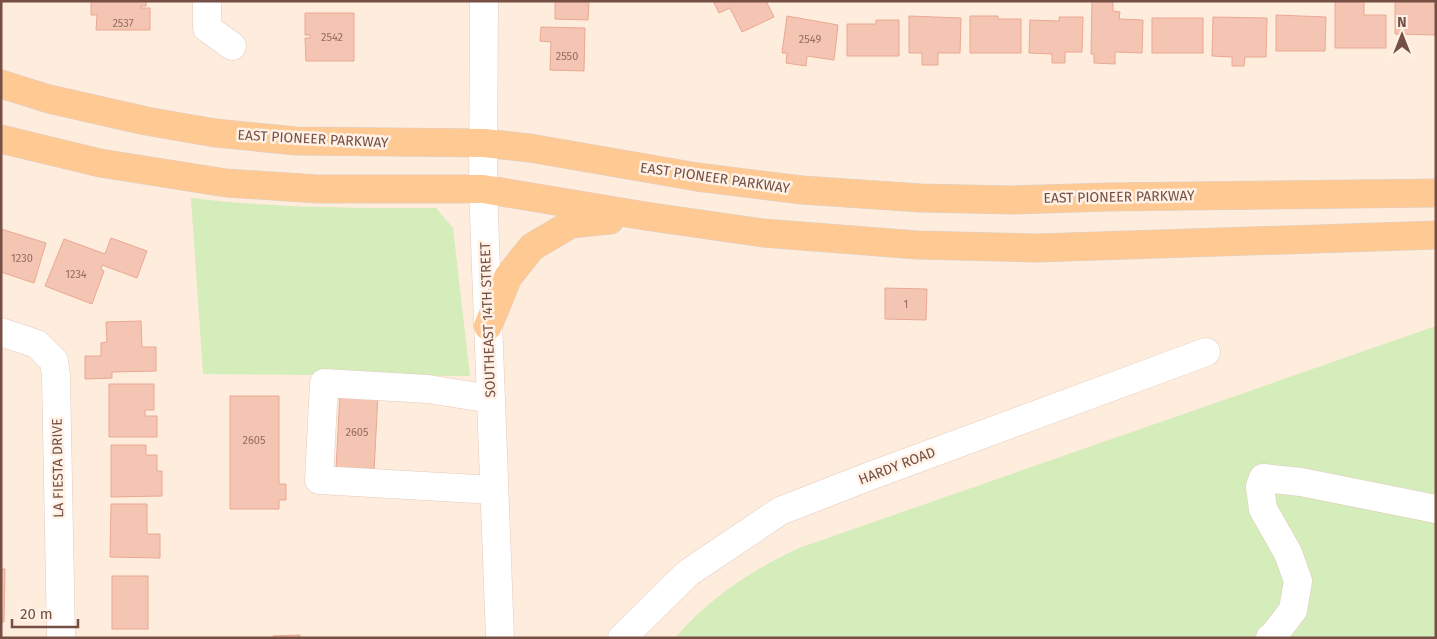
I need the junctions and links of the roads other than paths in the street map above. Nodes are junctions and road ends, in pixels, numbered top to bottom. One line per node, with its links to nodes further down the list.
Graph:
1 (207, 1): 3 (street)
2 (484, 1): 6 (street, SOUTHEAST 14TH STREET)
3 (232, 46)
4 (1, 84): 6 (main road, EAST PIONEER PARKWAY)
5 (1, 138): 7 (main road)
6 (484, 143): 7 (street, SOUTHEAST 14TH STREET); 8 (main road, EAST PIONEER PARKWAY)
7 (483, 189): 9 (main road); 11 (street, SOUTHEAST 14TH STREET)
8 (1436, 193)
9 (645, 216): 10 (main road); 11 (main road)
10 (1436, 235)
11 (488, 326): 14 (street, SOUTHEAST 14TH STREET)
12 (1, 332): 17 (street, LA FIESTA DRIVE)
13 (1206, 352): 19 (street, HARDY ROAD)
14 (491, 399): 15 (street, SOUTHEAST 14TH STREET); 15 (street)
15 (494, 490): 18 (street, SOUTHEAST 14TH STREET)
16 (1436, 509): 20 (street)
17 (62, 638)
18 (500, 638)
19 (622, 638)
20 (1270, 638)

